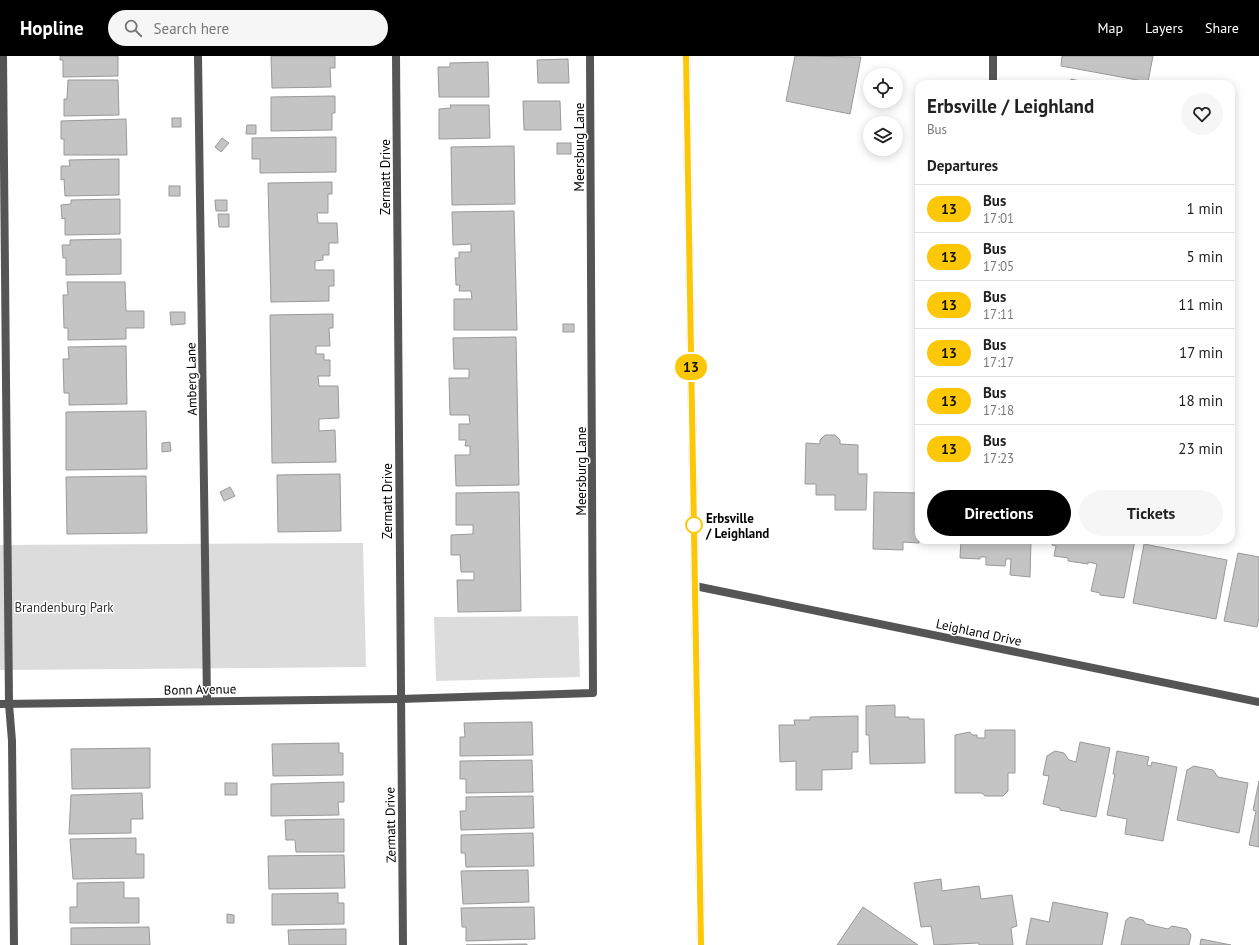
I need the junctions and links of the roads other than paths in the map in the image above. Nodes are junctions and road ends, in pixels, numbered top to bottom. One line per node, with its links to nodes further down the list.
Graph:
1 (3, 56): 13 (street)
2 (198, 56): 10 (street, Amberg Lane)
3 (396, 56): 9 (street, Zermatt Drive)
4 (590, 56): 9 (street, Meersburg Lane)
5 (686, 56): 8 (main road)
6 (993, 56): 7 (street)
7 (993, 80)
8 (695, 586): 11 (street, Leighland Drive); 16 (main road)
9 (400, 699): 10 (street, Bonn Avenue); 15 (street, Zermatt Drive)
10 (207, 701): 13 (street, Bonn Avenue)
11 (1259, 702)
12 (0, 704): 13 (street, Bonn Avenue)
13 (9, 704): 14 (street)
14 (14, 945)
15 (403, 945)
16 (701, 945)

